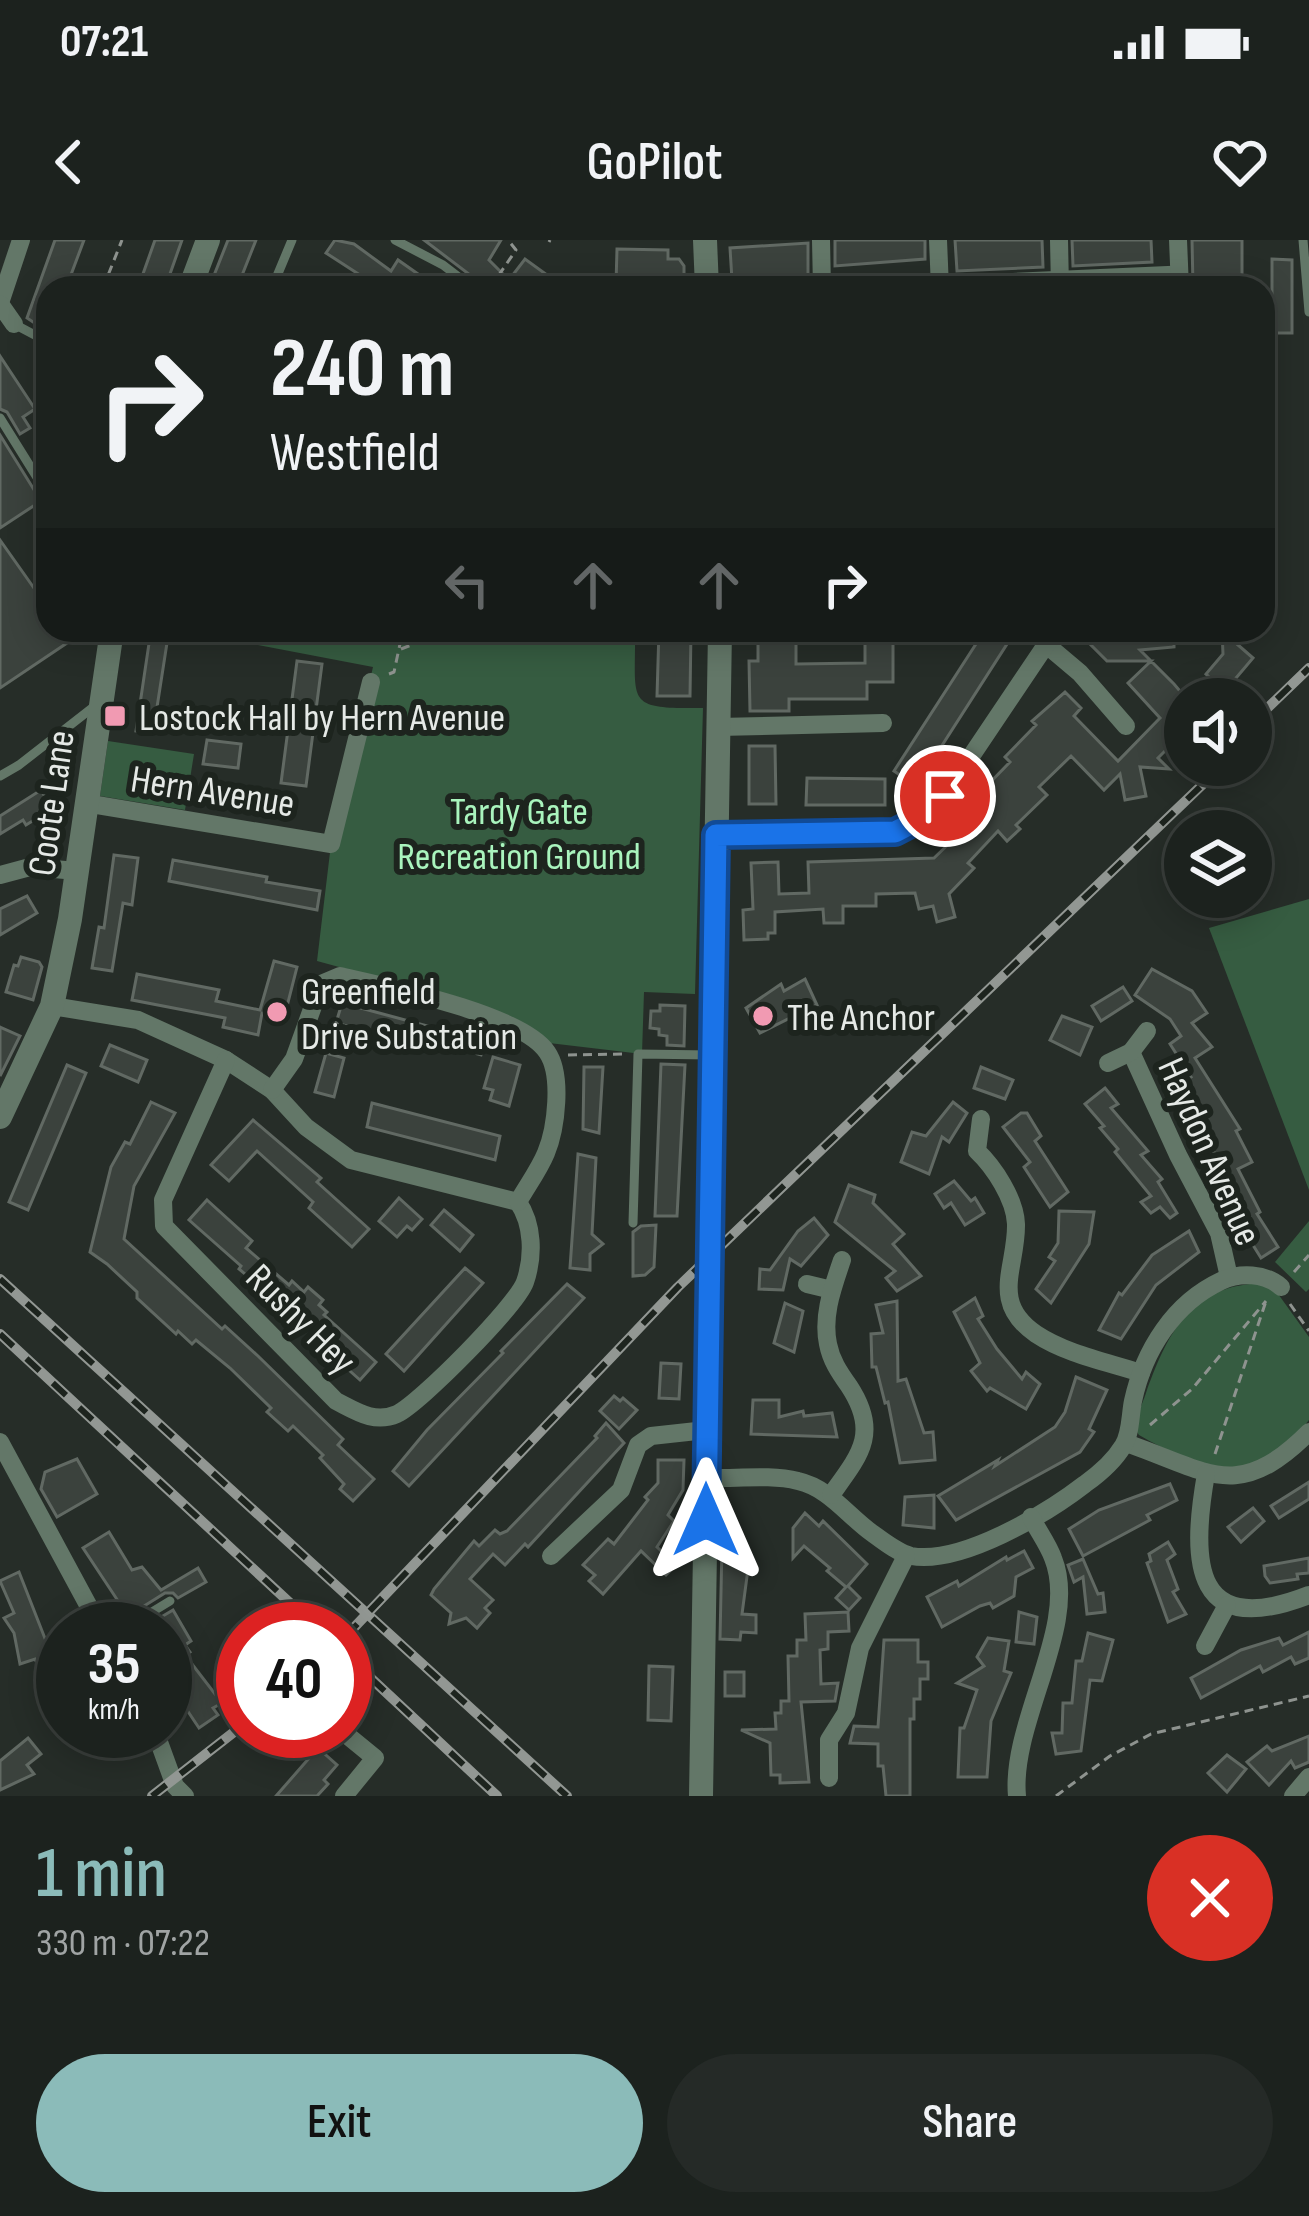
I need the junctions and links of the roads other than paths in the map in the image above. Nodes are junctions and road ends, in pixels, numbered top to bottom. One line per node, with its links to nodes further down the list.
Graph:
1 (21, 240): 22 (street)
2 (208, 240): 12 (street)
3 (292, 240): 13 (lane)
4 (395, 240): 14 (lane)
5 (705, 240): 15 (street)
6 (821, 240): 16 (street)
7 (938, 240): 17 (street)
8 (1059, 240): 18 (street)
9 (1178, 240): 21 (street)
10 (1304, 240): 23 (lane)
11 (1118, 273): 19 (lane); 20 (lane)
12 (194, 276)
13 (277, 276)
14 (457, 276)
15 (706, 276)
16 (822, 276)
17 (940, 276)
18 (1059, 276)
19 (1098, 276)
20 (1148, 276)
21 (1179, 276)
22 (0, 303): 24 (street)
23 (1309, 312)
24 (14, 325): 25 (lane)
25 (36, 336)
26 (0, 418): 27 (lane)
27 (36, 476)
28 (110, 642): 33 (street, Coote Lane)
29 (720, 642): 36 (street)
30 (1049, 642): 39 (street)
31 (1055, 642): 35 (street)
32 (371, 682): 38 (street, Hern Avenue)
33 (101, 701): 37 (lane); 38 (street, Coote Lane)
34 (883, 723): 36 (street)
35 (1126, 726)
36 (718, 727): 39 (street)
37 (0, 776)
38 (85, 802): 40 (street, Coote Lane)
39 (716, 835): 45 (street)
40 (77, 871): 41 (street); 42 (street, Coote Lane)
41 (0, 875)
42 (52, 1006): 46 (street); 49 (street, Coote Lane)
43 (1147, 1030): 44 (street, Haydon Avenue)
44 (1131, 1052): 47 (street, Haydon Avenue); 56 (street, Haydon Avenue)
45 (711, 1055): 54 (lane); 61 (street)
46 (226, 1060): 48 (street); 53 (street, Rushy Hey)
47 (1108, 1064)
48 (272, 1090): 53 (street); 53 (street)
49 (0, 1118)
50 (981, 1119): 51 (street)
51 (977, 1150): 52 (street); 60 (street)
52 (958, 1164)
53 (518, 1202)
54 (633, 1223)
55 (842, 1260): 59 (street)
56 (1229, 1277): 58 (street); 60 (street)
57 (807, 1284): 59 (street)
58 (1281, 1287)
59 (832, 1290): 68 (street)
60 (1141, 1373): 64 (street)
61 (706, 1430): 67 (street); 70 (street)
62 (1309, 1432): 65 (street)
63 (0, 1442): 66 (street)
64 (1126, 1443): 65 (street); 69 (street)
65 (1206, 1474): 74 (street)
66 (9, 1477): 73 (street)
67 (706, 1478): 68 (street); 82 (street)
68 (831, 1496): 71 (street)
69 (1031, 1517): 71 (street); 83 (street)
70 (551, 1556)
71 (906, 1556): 79 (street)
72 (1309, 1595): 74 (street)
73 (85, 1602)
74 (1227, 1605): 75 (street)
75 (1204, 1646)
76 (372, 1756): 81 (street)
77 (165, 1758): 80 (street)
78 (1309, 1777): 84 (street)
79 (829, 1778)
80 (185, 1796)
81 (344, 1796)
82 (701, 1796)
83 (1018, 1796)
84 (1293, 1796)

